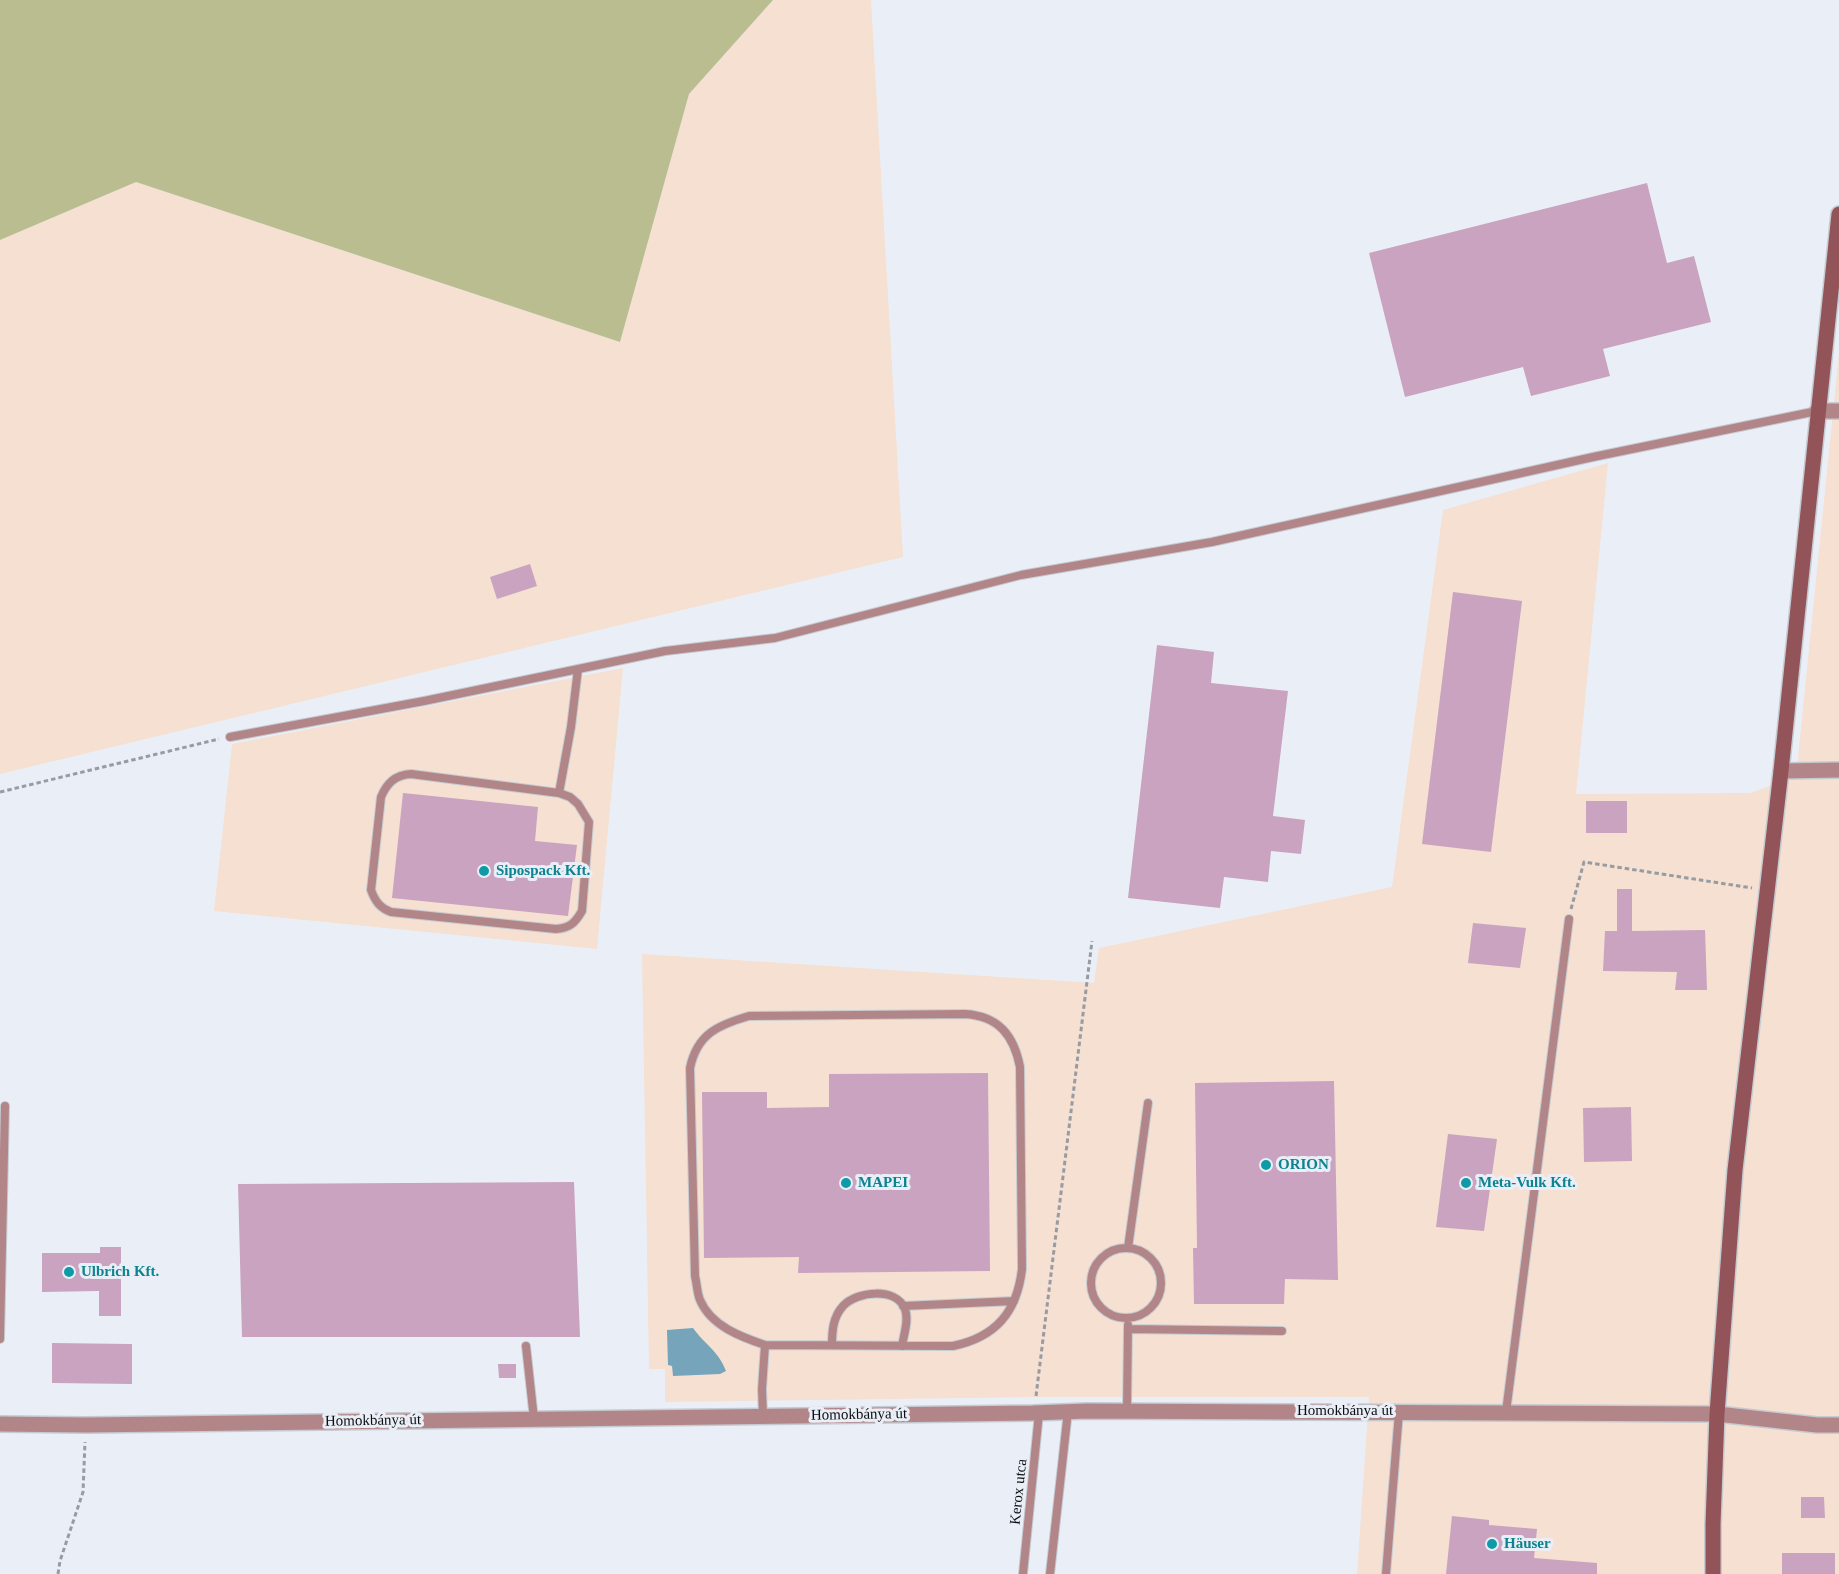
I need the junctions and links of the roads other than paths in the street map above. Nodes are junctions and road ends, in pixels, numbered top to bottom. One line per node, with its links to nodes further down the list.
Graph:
1 (1839, 214): 2 (main road)
2 (1817, 411): 3 (street); 4 (lane); 7 (main road)
3 (1839, 411)
4 (578, 669): 5 (lane); 8 (lane)
5 (230, 736)
6 (1839, 770): 7 (street)
7 (1781, 771): 28 (main road)
8 (559, 793): 8 (lane)
9 (1569, 919): 26 (lane)
10 (1148, 1103): 12 (lane)
11 (5, 1106): 18 (lane)
12 (1128, 1248): 15 (lane); 15 (lane)
13 (1014, 1301): 14 (lane); 19 (lane); 22 (lane)
14 (903, 1306): 20 (lane); 22 (lane)
15 (1128, 1318): 16 (lane)
16 (1128, 1329): 17 (lane); 24 (lane)
17 (1281, 1331)
18 (0, 1339)
19 (765, 1345): 20 (lane); 29 (lane)
20 (832, 1345): 22 (lane)
21 (526, 1346): 30 (lane)
22 (902, 1346)
23 (1068, 1411): 24 (street, Homokbánya út); 27 (street, Homokbánya út); 35 (lane)
24 (1127, 1411): 25 (street, Homokbánya út)
25 (1400, 1412): 26 (street, Homokbánya út); 33 (lane)
26 (1506, 1412): 28 (street, Homokbánya út)
27 (1036, 1413): 29 (street, Homokbánya út); 34 (lane, Kerox utca)
28 (1717, 1414): 32 (street, Homokbánya út); 36 (main road)
29 (763, 1416): 30 (street, Homokbánya út)
30 (534, 1419): 31 (street, Homokbánya út)
31 (0, 1424)
32 (1839, 1425)
33 (1388, 1572)
34 (1023, 1574)
35 (1050, 1574)
36 (1713, 1574)

